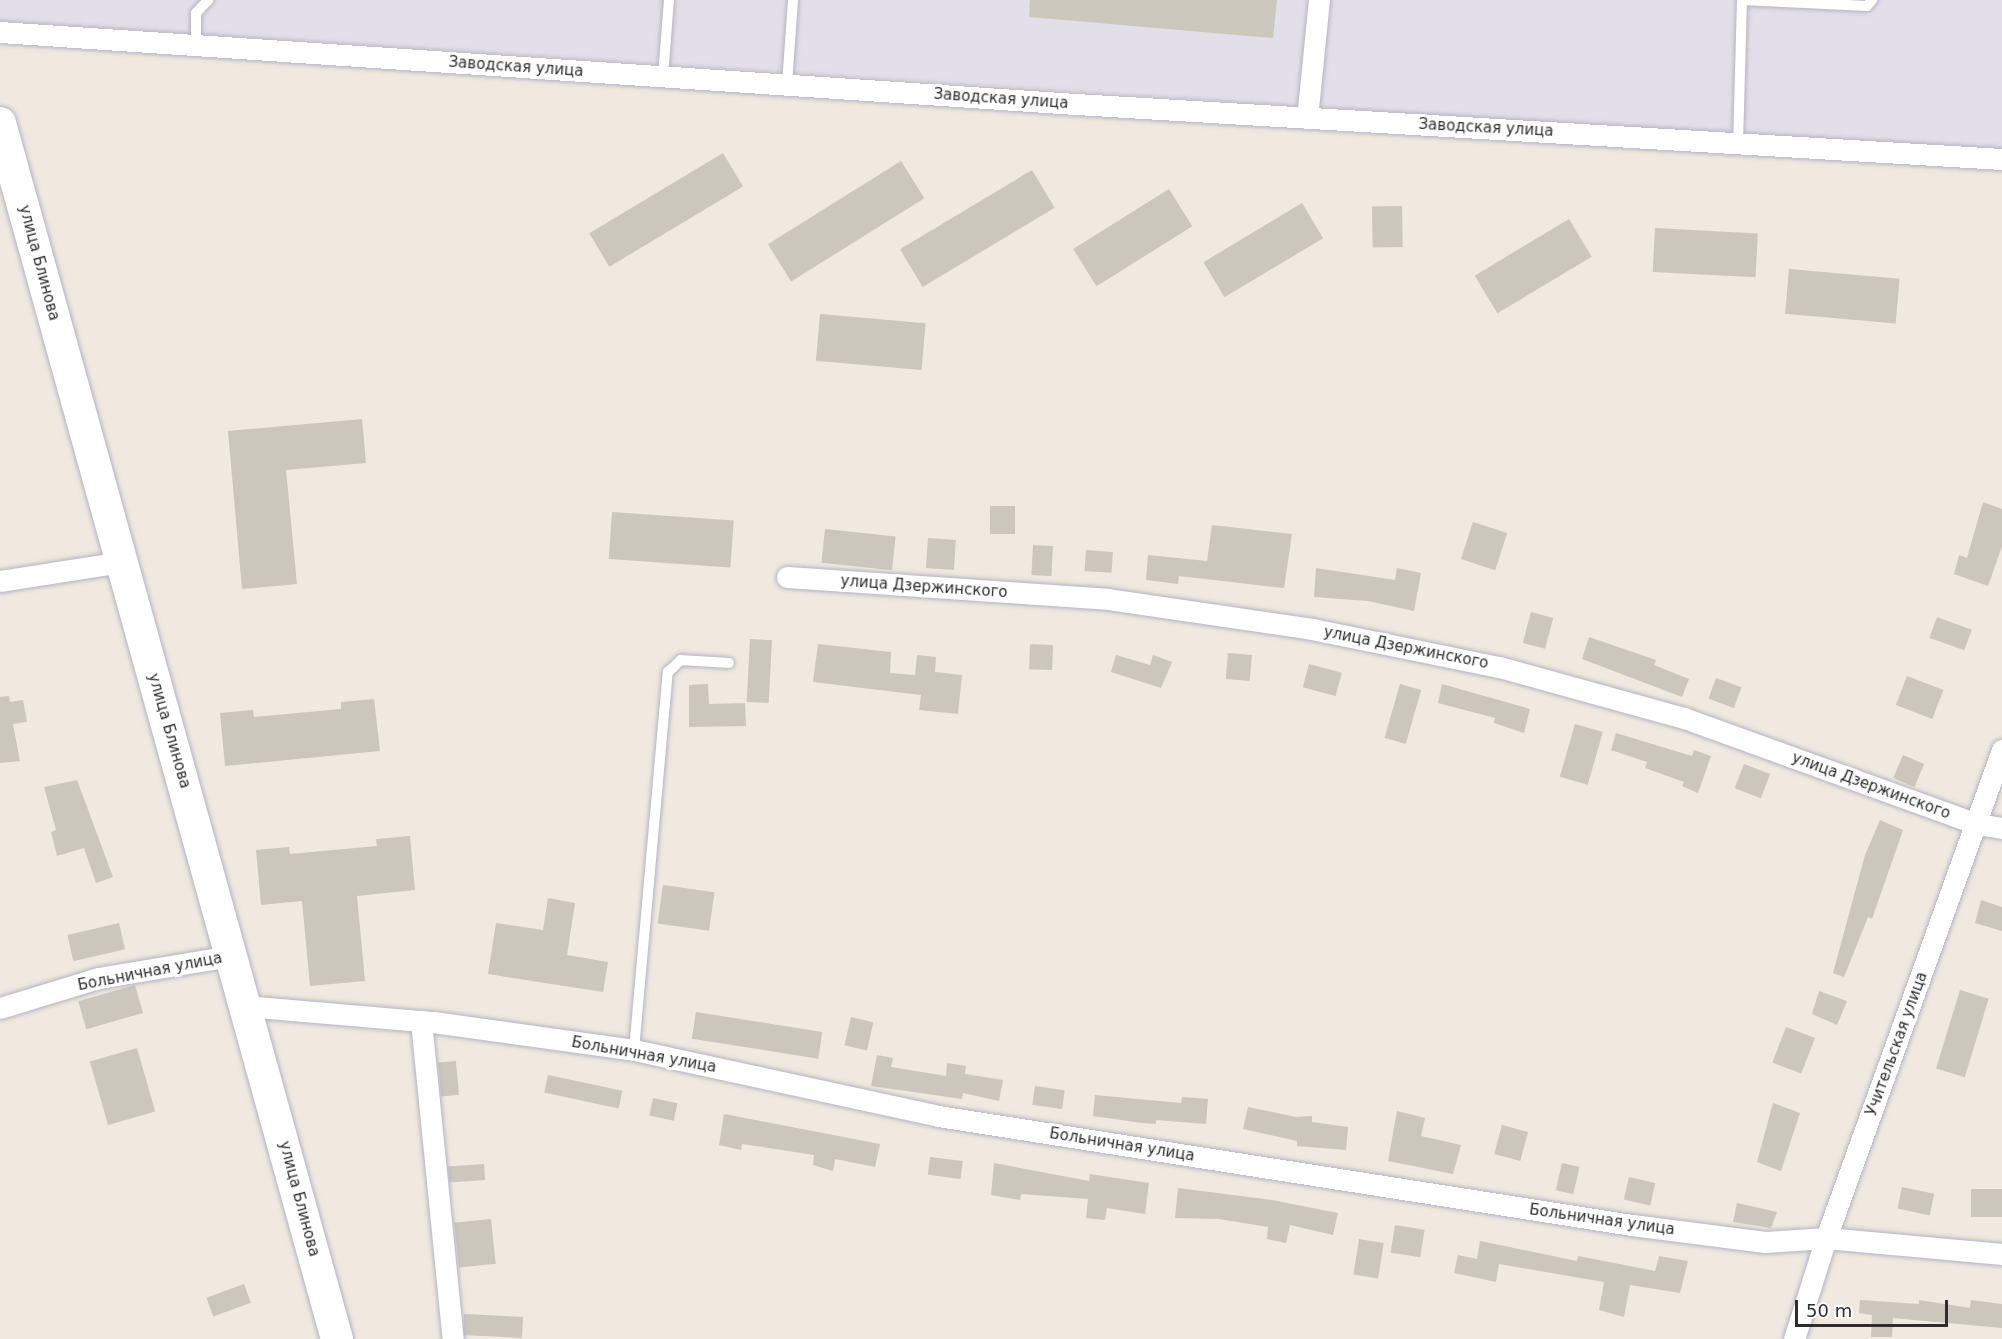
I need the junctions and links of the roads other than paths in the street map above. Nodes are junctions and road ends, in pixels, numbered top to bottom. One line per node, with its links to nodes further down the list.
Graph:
1 (208, 0): 8 (lane)
2 (669, 0): 9 (lane)
3 (793, 0): 10 (lane)
4 (1319, 0): 11 (street)
5 (1743, 0): 6 (lane); 13 (lane)
6 (1872, 0)
7 (0, 32): 8 (street, Заводская улица)
8 (196, 45): 9 (street, Заводская улица)
9 (663, 76): 10 (street, Заводская улица)
10 (788, 84): 11 (street, Заводская улица)
11 (1307, 118): 13 (street, Заводская улица)
12 (0, 123): 15 (main road, улица Блинова)
13 (1738, 144): 14 (street, Заводская улица)
14 (2002, 159)
15 (122, 562): 17 (street); 22 (main road, улица Блинова)
16 (786, 577): 20 (street, улица Дзержинского)
17 (0, 581)
18 (729, 663): 26 (lane)
19 (2002, 750): 20 (street, Учительская улица)
20 (1977, 824): 21 (street, улица Дзержинского); 27 (street, Учительская улица)
21 (2002, 828)
22 (231, 956): 23 (main road, улица Блинова); 24 (street, Больничная улица)
23 (245, 1006): 25 (street, Больничная улица); 29 (main road, улица Блинова)
24 (0, 1008)
25 (421, 1021): 26 (street, Больничная улица); 30 (street)
26 (634, 1050): 27 (street, Больничная улица)
27 (1826, 1238): 28 (street, Больничная улица); 31 (street, Учительская улица)
28 (2002, 1254)
29 (337, 1339)
30 (453, 1339)
31 (1794, 1339)

